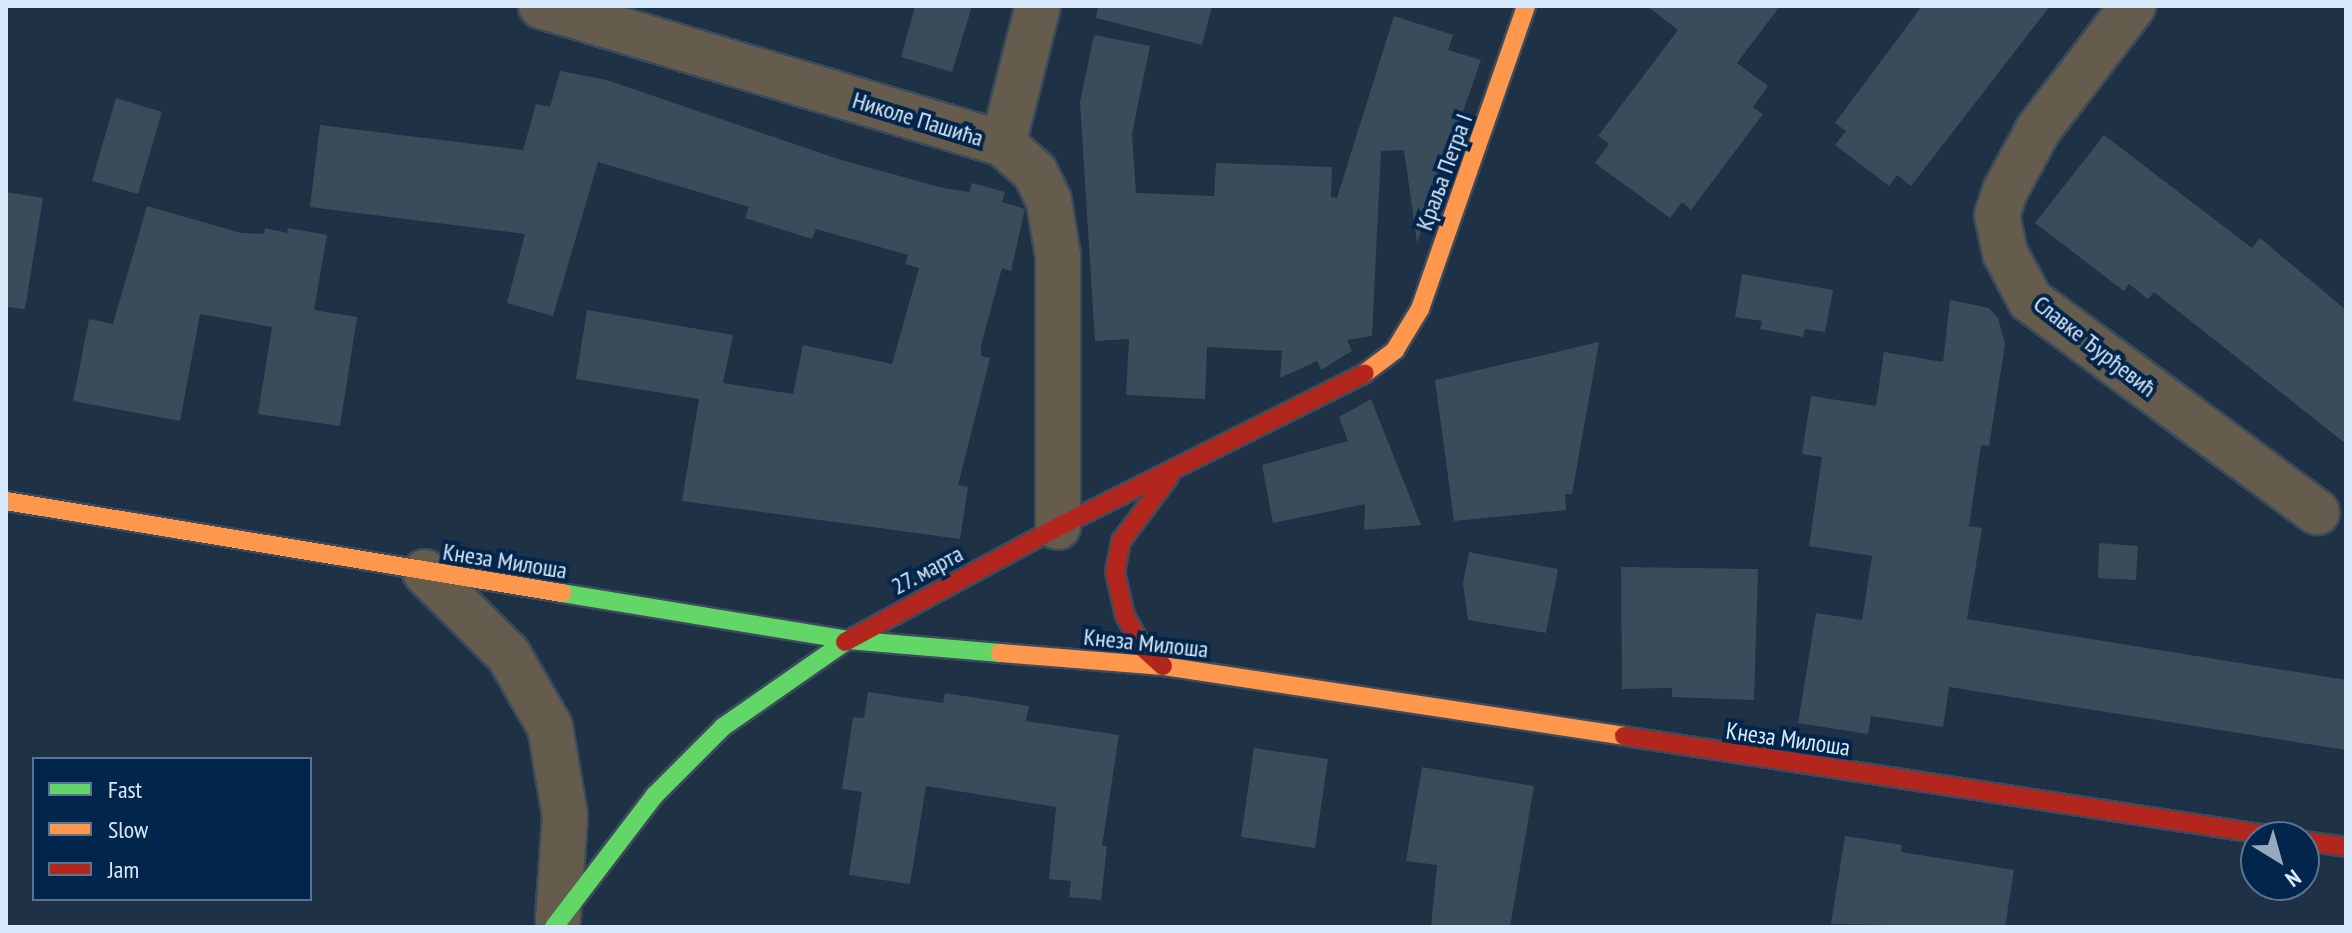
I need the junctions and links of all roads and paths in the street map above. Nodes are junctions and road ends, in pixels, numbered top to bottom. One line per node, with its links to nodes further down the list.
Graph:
1 (1038, 6): 5 (street)
2 (1526, 6): 6 (main road, Краља Петра I)
3 (2133, 6): 9 (street, Славке Ђурђевић)
4 (565, 10): 5 (street, Николе Пашића)
5 (1003, 144): 10 (street, Николе Пашића)
6 (1395, 350): 7 (main road, 27. марта)
7 (1178, 467): 10 (main road, 27. марта); 13 (main road)
8 (6, 501): 11 (main road, Кнеза Милоша)
9 (2317, 512)
10 (1058, 527): 12 (main road, 27. марта)
11 (425, 572): 12 (main road, Кнеза Милоша); 17 (street)
12 (848, 640): 13 (main road, Кнеза Милоша); 17 (main road, 27. марта)
13 (1163, 666): 14 (main road, Кнеза Милоша)
14 (2240, 831)
15 (2320, 843): 16 (main road)
16 (2346, 847)
17 (556, 924)

